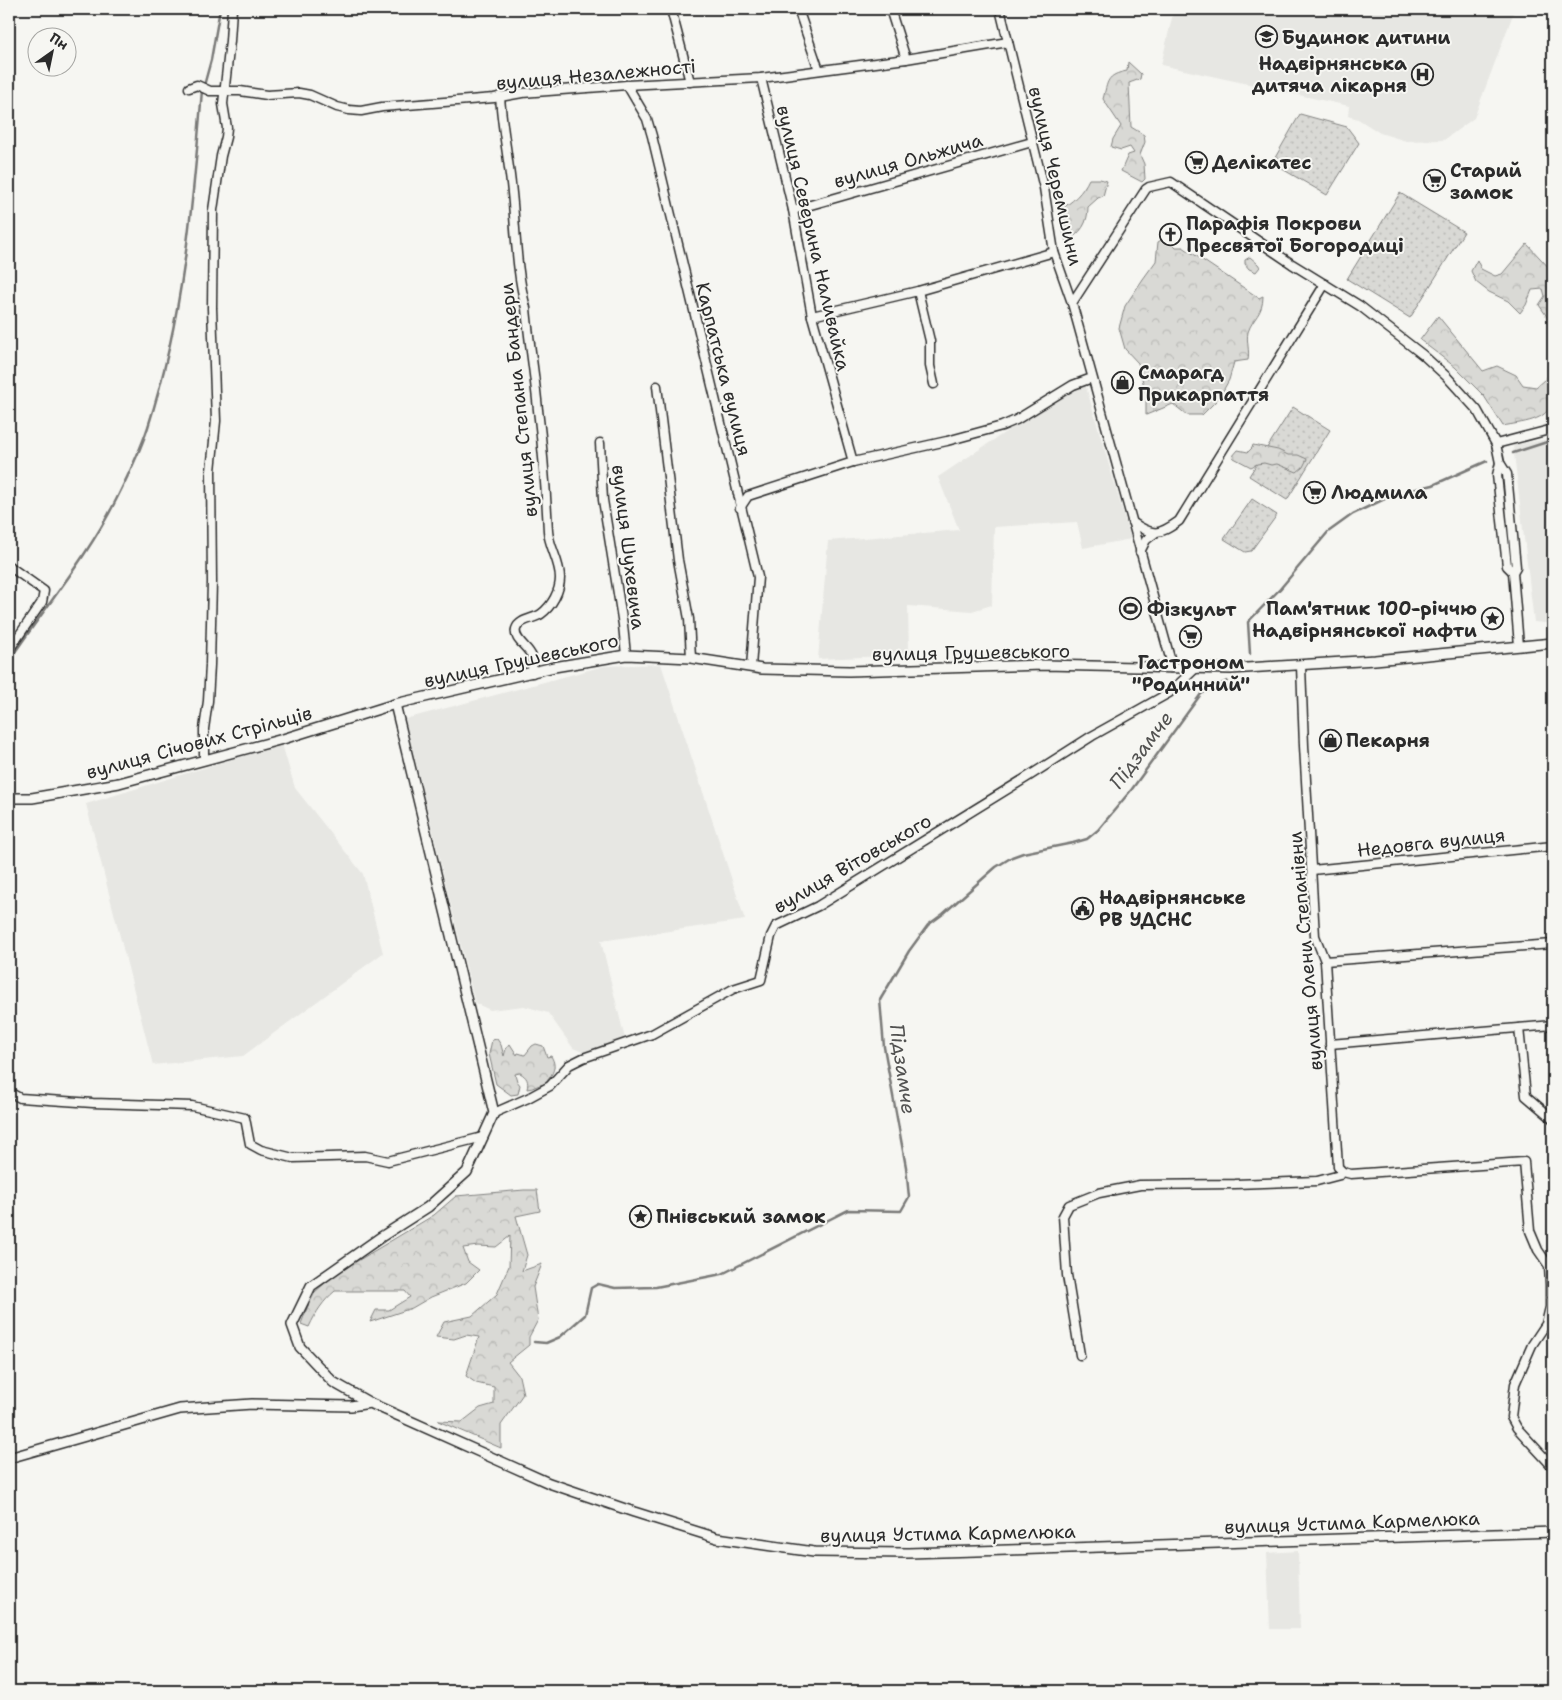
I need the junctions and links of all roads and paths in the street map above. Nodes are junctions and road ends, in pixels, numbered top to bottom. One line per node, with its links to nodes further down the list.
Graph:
1 (232, 9): 13 (street)
2 (671, 9): 10 (street)
3 (798, 9): 8 (street)
4 (890, 9): 7 (street)
5 (1000, 9): 6 (street, вулиця Черемшини)
6 (1008, 42): 7 (street, вулиця Незалежності); 15 (street, вулиця Черемшини)
7 (906, 59): 8 (street, вулиця Незалежності)
8 (819, 70): 9 (street, вулиця Незалежності)
9 (761, 78): 10 (street, вулиця Незалежності); 16 (street, вулиця Северина Наливайка)
10 (690, 82): 11 (street, вулиця Незалежності)
11 (627, 85): 14 (street, вулиця Незалежності); 29 (street, Карпатська вулиця)
12 (189, 88): 13 (street, вулиця Незалежності)
13 (226, 92): 14 (street, вулиця Незалежності); 45 (street)
14 (500, 96): 43 (street, вулиця Степана Бандери)
15 (1032, 142): 16 (street, вулиця Ольжича); 17 (street, вулиця Черемшини)
16 (793, 210): 21 (street, вулиця Северина Наливайка)
17 (1054, 252): 19 (street); 20 (street, вулиця Черемшини)
18 (1325, 284): 20 (street); 27 (street); 31 (street)
19 (918, 291): 21 (street); 23 (street)
20 (1072, 303): 22 (street, вулиця Черемшини)
21 (812, 316): 28 (street, вулиця Северина Наливайка)
22 (1092, 378): 28 (street); 30 (street, вулиця Черемшини)
23 (934, 384)
24 (657, 386): 38 (street)
25 (1553, 429): 27 (street)
26 (600, 443): 37 (street, вулиця Шухевича)
27 (1496, 444): 35 (street)
28 (853, 462): 29 (street)
29 (740, 508): 40 (street, Карпатська вулиця)
30 (1132, 522): 31 (street); 32 (street, вулиця Черемшини)
31 (1155, 533): 32 (street)
32 (1140, 552): 41 (street, вулиця Черемшини)
33 (9, 566): 36 (street)
34 (1553, 643): 35 (street, вулиця Грушевського)
35 (1519, 646): 39 (street, вулиця Грушевського)
36 (9, 650)
37 (626, 655): 38 (street, вулиця Грушевського); 43 (street, вулиця Грушевського)
38 (691, 658): 40 (street, вулиця Грушевського)
39 (1301, 666): 42 (street, вулиця Грушевського); 48 (street, вулиця Олени Степанівни)
40 (751, 667): 41 (street, вулиця Грушевського)
41 (1171, 668): 42 (street, вулиця Грушевського)
42 (1196, 669): 55 (street, вулиця Вітовського)
43 (532, 673): 44 (street, вулиця Грушевського)
44 (395, 704): 45 (street, вулиця Січових Стрільців); 55 (street)
45 (204, 760): 46 (street, вулиця Січових Стрільців)
46 (9, 798)
47 (1553, 846): 48 (street, Недовга вулиця)
48 (1312, 870): 50 (street, вулиця Олени Степанівни)
49 (1553, 944): 50 (street)
50 (1325, 961): 53 (street, вулиця Олени Степанівни)
51 (1553, 1025): 52 (street)
52 (1519, 1028): 53 (street); 56 (street)
53 (1330, 1044): 58 (street, вулиця Олени Степанівни)
54 (9, 1092): 57 (street)
55 (494, 1112): 57 (street, вулиця Устима Кармелюка)
56 (1553, 1119)
57 (483, 1137): 60 (street, вулиця Устима Кармелюка)
58 (1341, 1173): 59 (street); 62 (street)
59 (1080, 1356)
60 (370, 1403): 61 (street); 63 (street, вулиця Устима Кармелюка)
61 (9, 1458)
62 (1553, 1467)
63 (1553, 1532)

